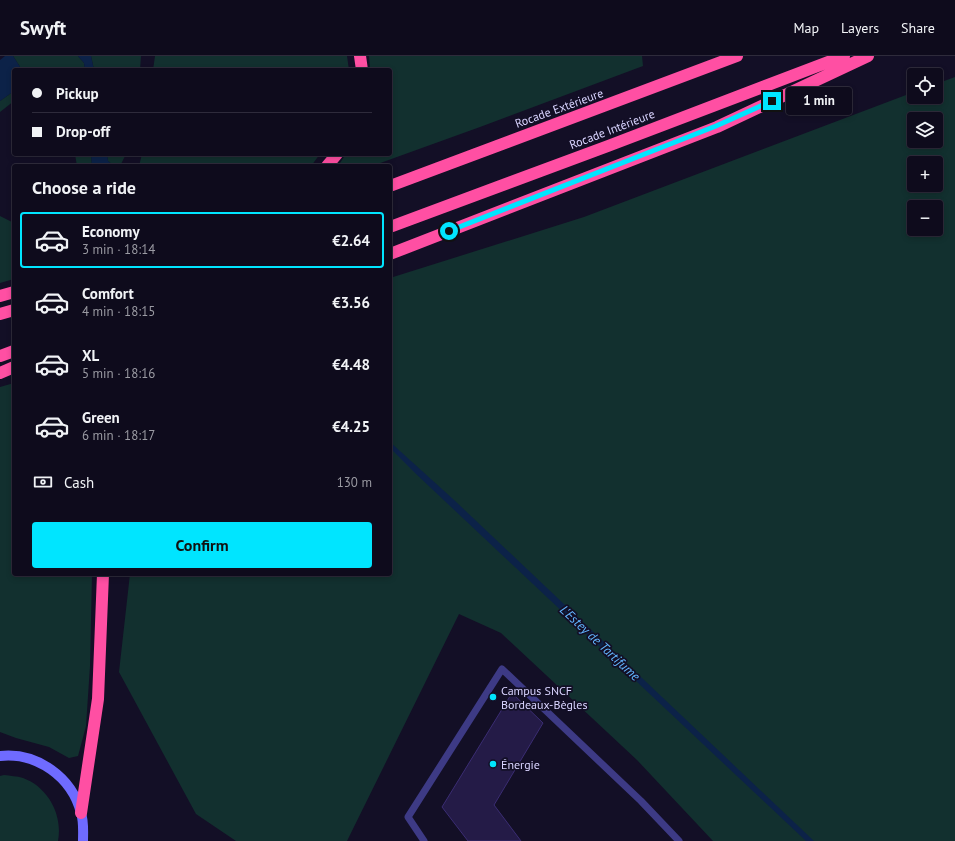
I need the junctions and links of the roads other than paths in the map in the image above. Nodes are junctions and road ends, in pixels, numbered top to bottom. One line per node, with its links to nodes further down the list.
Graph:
1 (360, 56): 5 (highway)
2 (738, 56): 8 (highway, Rocade Extérieure)
3 (844, 56): 9 (highway, Rocade Intérieure)
4 (868, 56): 10 (highway)
5 (362, 68)
6 (335, 156): 7 (highway)
7 (329, 164)
8 (392, 185)
9 (392, 226)
10 (392, 253)
11 (12, 293): 12 (highway)
12 (0, 296)
13 (12, 311): 14 (highway)
14 (0, 314)
15 (12, 352): 16 (highway)
16 (0, 356)
17 (12, 369): 18 (highway)
18 (0, 373)
19 (103, 576): 23 (highway)
20 (0, 748): 21 (main road)
21 (12, 755): 22 (main road); 23 (main road)
22 (0, 756)
23 (81, 813): 24 (main road)
24 (83, 841)
25 (424, 841): 26 (lane)
26 (679, 841)

